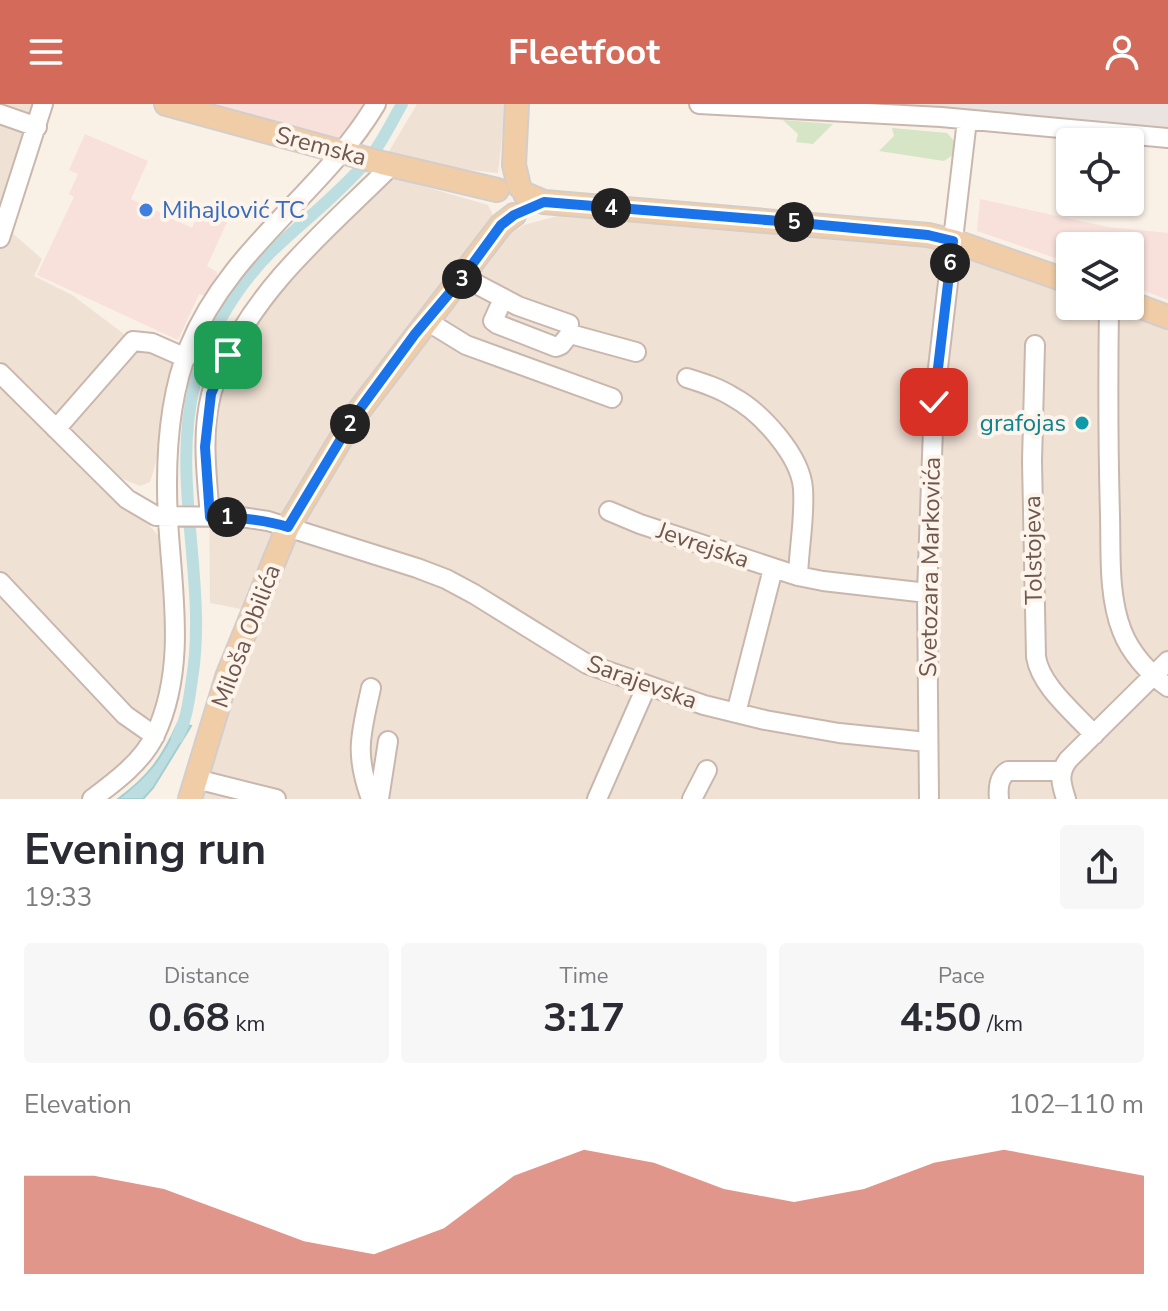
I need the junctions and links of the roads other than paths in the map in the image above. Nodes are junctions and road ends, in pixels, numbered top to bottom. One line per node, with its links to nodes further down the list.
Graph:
1 (43, 104): 9 (street)
2 (166, 104): 11 (main road, Sremska)
3 (376, 104): 11 (street)
4 (517, 104): 13 (main road)
5 (699, 104): 6 (street)
6 (759, 105): 8 (street)
7 (0, 114): 9 (street)
8 (967, 120): 10 (street); 15 (street, Svetozara Markovića)
9 (37, 127): 14 (street)
10 (1168, 138)
11 (341, 151): 12 (main road, Sremska); 26 (street)
12 (387, 164): 13 (main road, Sremska); 33 (street)
13 (509, 198): 15 (main road, Sremska); 16 (main road, Miloša Obilića)
14 (0, 238)
15 (953, 241): 17 (main road, Sremska); 38 (street, Svetozara Markovića)
16 (463, 277): 18 (street); 22 (main road, Miloša Obilića)
17 (1056, 277)
18 (503, 299): 23 (street); 25 (street)
19 (1144, 308): 20 (main road)
20 (1168, 317)
21 (1109, 320): 40 (street)
22 (427, 321): 29 (street); 34 (main road, Miloša Obilića)
23 (569, 324)
24 (1035, 345): 45 (street, Tolstojeva)
25 (636, 352)
26 (186, 358): 30 (street); 32 (street)
27 (0, 373): 30 (street)
28 (687, 378): 36 (street)
29 (612, 398)
30 (56, 429): 32 (street)
31 (609, 511): 35 (street, Jevrejska)
32 (170, 518): 33 (street, Sarajevska); 46 (street)
33 (209, 518): 34 (street, Sarajevska)
34 (288, 527): 41 (street, Sarajevska); 51 (main road, Miloša Obilića)
35 (773, 569): 36 (street, Jevrejska); 44 (street)
36 (798, 576): 38 (street, Jevrejska)
37 (0, 582): 46 (street)
38 (927, 593): 48 (street, Svetozara Markovića)
39 (1168, 661): 40 (street)
40 (1153, 674): 42 (street); 45 (street)
41 (647, 685): 44 (street, Sarajevska); 57 (street)
42 (1168, 687)
43 (371, 688): 55 (street)
44 (736, 713): 48 (street, Sarajevska)
45 (1094, 735): 50 (street)
46 (155, 736): 52 (street)
47 (388, 741): 56 (street)
48 (927, 742): 59 (street, Svetozara Markovića)
49 (707, 770): 58 (street)
50 (1060, 771): 60 (street); 61 (street)
51 (193, 789): 54 (street, Miloša Obilića)
52 (114, 793): 53 (street)
53 (92, 799)
54 (276, 799)
55 (371, 799)
56 (379, 799)
57 (597, 799)
58 (692, 799)
59 (929, 799)
60 (999, 799)
61 (1066, 799)

